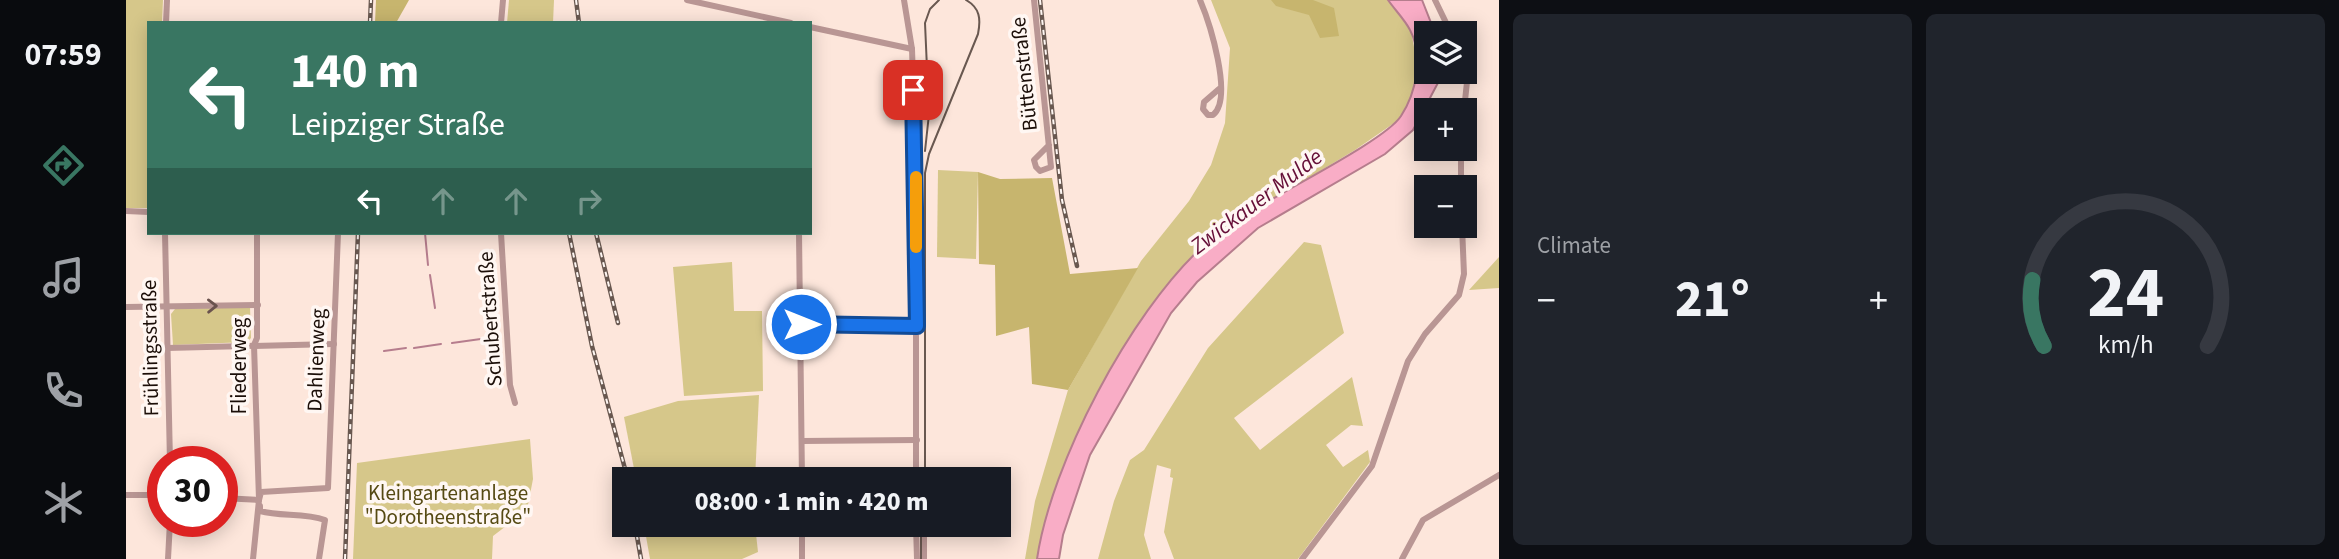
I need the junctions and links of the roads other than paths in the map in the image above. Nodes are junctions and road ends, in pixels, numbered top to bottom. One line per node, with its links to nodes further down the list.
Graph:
1 (167, 0): 8 (street)
2 (503, 0): 9 (street)
3 (687, 0): 10 (street)
4 (904, 0): 13 (street)
5 (1034, 0): 15 (street, Büttenstraße)
6 (1200, 0): 14 (street)
7 (1435, 0): 11 (street)
8 (166, 21)
9 (500, 21)
10 (782, 21)
11 (1445, 21)
12 (812, 27): 13 (street)
13 (912, 49): 28 (street)
14 (1219, 89)
15 (1049, 145)
16 (126, 211): 17 (street)
17 (147, 212)
18 (165, 235): 25 (street, Frühlingsstraße)
19 (257, 235): 24 (street, Fliederweg)
20 (338, 235): 29 (street, Dahlienweg)
21 (501, 235): 32 (street, Schubertstraße)
22 (799, 235): 27 (street)
23 (1462, 238): 53 (street)
24 (258, 305): 25 (street, one-way to 24); 30 (street, Fliederweg)
25 (166, 306): 26 (street); 31 (street, Frühlingsstraße)
26 (126, 307)
27 (801, 324): 28 (street); 34 (street)
28 (917, 326): 33 (street)
29 (334, 344): 30 (street); 42 (street, Dahlienweg)
30 (254, 345): 31 (street); 42 (street, Fliederweg)
31 (167, 348): 35 (street, Frühlingsstraße)
32 (515, 402)
33 (917, 440): 34 (street); 37 (street)
34 (802, 442): 36 (street)
35 (170, 446)
36 (802, 467)
37 (918, 467)
38 (1499, 475): 54 (street)
39 (126, 495): 40 (street)
40 (147, 495)
41 (238, 499): 42 (street)
42 (259, 500): 48 (street, Fliederweg); 49 (street)
43 (169, 537): 47 (street)
44 (802, 537): 50 (street)
45 (916, 537): 51 (street)
46 (924, 537): 52 (street)
47 (168, 559)
48 (253, 559)
49 (319, 559)
50 (802, 559)
51 (917, 559)
52 (925, 559)
53 (1302, 559)
54 (1402, 559)

